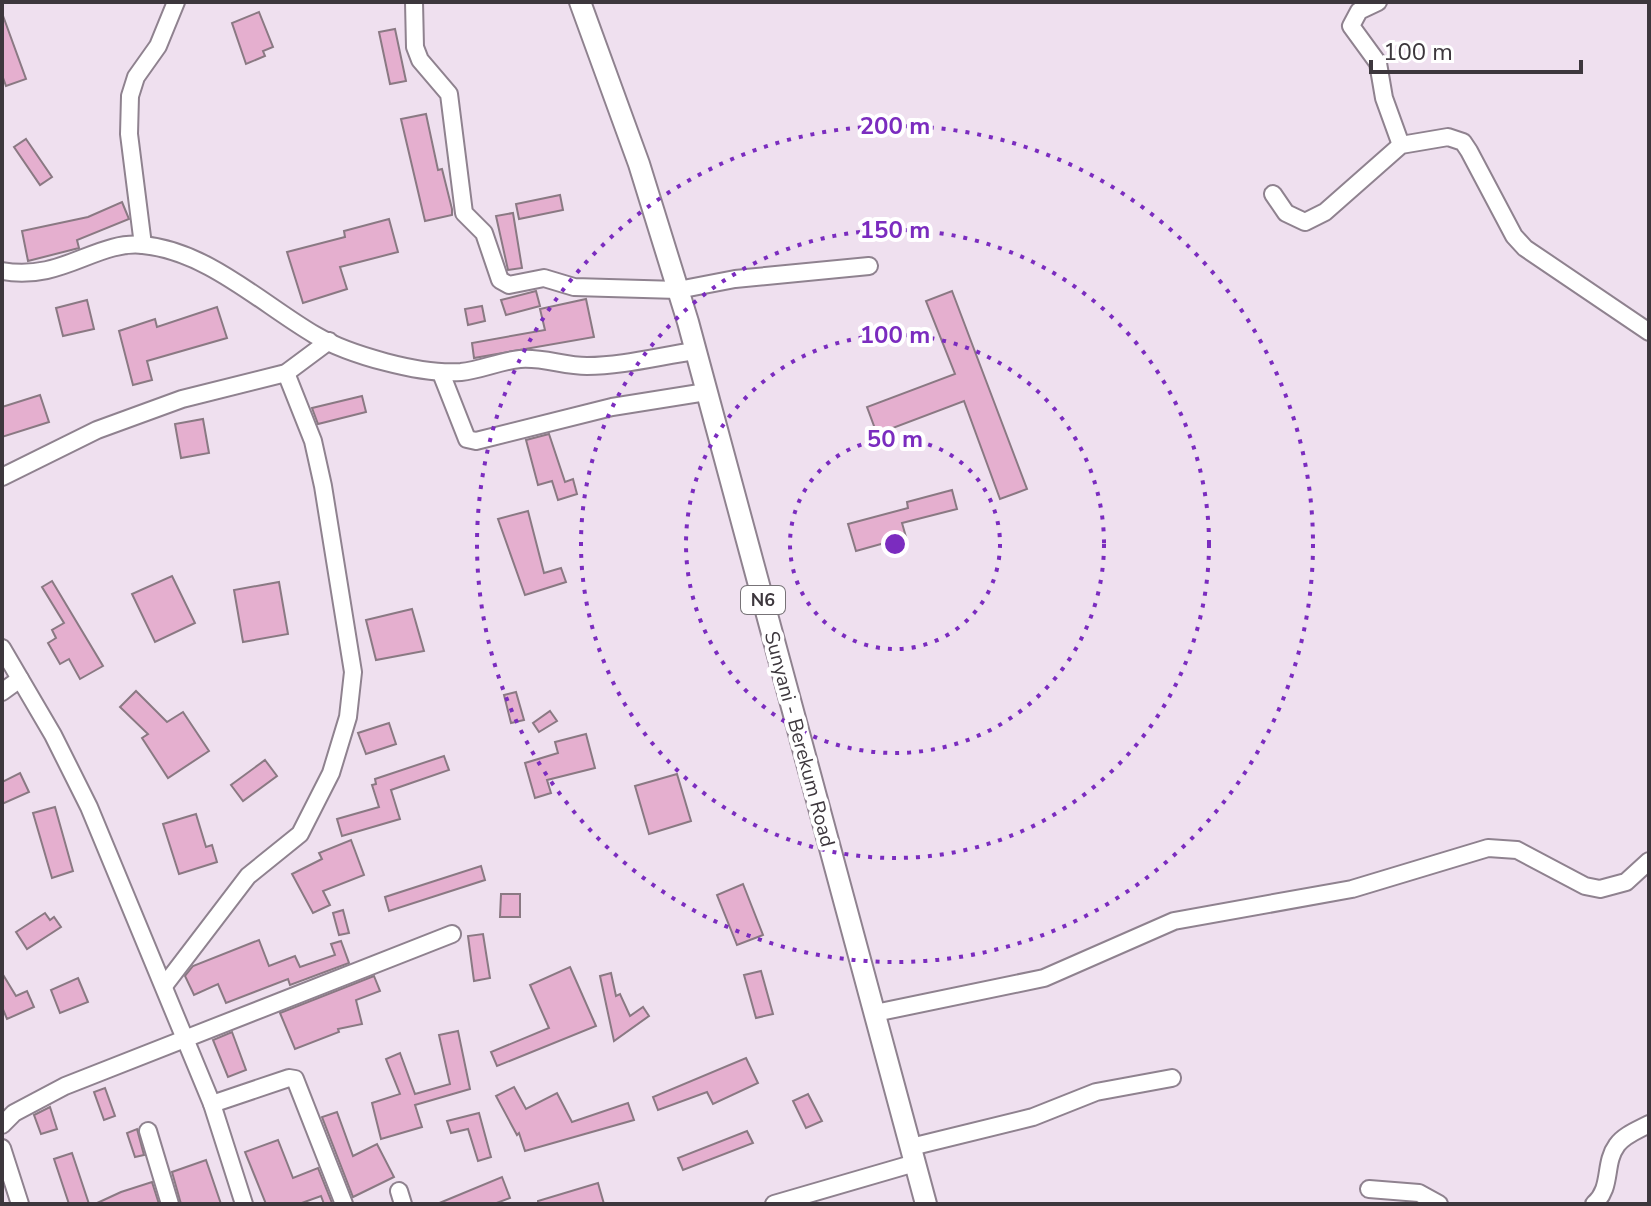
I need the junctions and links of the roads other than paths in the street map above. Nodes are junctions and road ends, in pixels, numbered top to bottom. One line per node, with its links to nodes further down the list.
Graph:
1 (176, 2): 7 (street)
2 (414, 2): 10 (street)
3 (580, 2): 10 (main road, Sunyani - Berekum Road / N6)
4 (1378, 2): 5 (street)
5 (1401, 145): 6 (street); 11 (street)
6 (1273, 194)
7 (143, 245): 9 (street); 12 (street)
8 (869, 266): 10 (street)
9 (2, 271)
10 (678, 290): 13 (main road, Sunyani - Berekum Road / N6)
11 (1649, 332)
12 (329, 341): 14 (street); 15 (street)
13 (695, 351): 15 (street); 16 (main road, Sunyani - Berekum Road / N6)
14 (286, 373): 17 (street); 23 (street)
15 (441, 373): 16 (street)
16 (706, 392): 24 (main road, Sunyani - Berekum Road / N6)
17 (2, 477)
18 (2, 648): 19 (street)
19 (20, 679): 20 (street); 23 (street)
20 (2, 692)
21 (1649, 861): 24 (street)
22 (452, 934): 25 (street)
23 (164, 986): 25 (street)
24 (875, 1013): 32 (main road, Sunyani - Berekum Road / N6)
25 (185, 1037): 27 (street); 28 (street)
26 (1172, 1078): 32 (street)
27 (212, 1104): 36 (street); 37 (street)
28 (2, 1124)
29 (1649, 1124): 41 (street)
30 (148, 1131): 35 (street)
31 (2, 1148): 34 (street)
32 (913, 1155): 38 (street); 39 (main road, Sunyani - Berekum Road / N6)
33 (1369, 1189): 40 (street)
34 (20, 1204)
35 (170, 1204)
36 (244, 1204)
37 (344, 1204)
38 (774, 1204)
39 (926, 1204)
40 (1439, 1204)
41 (1594, 1204)

